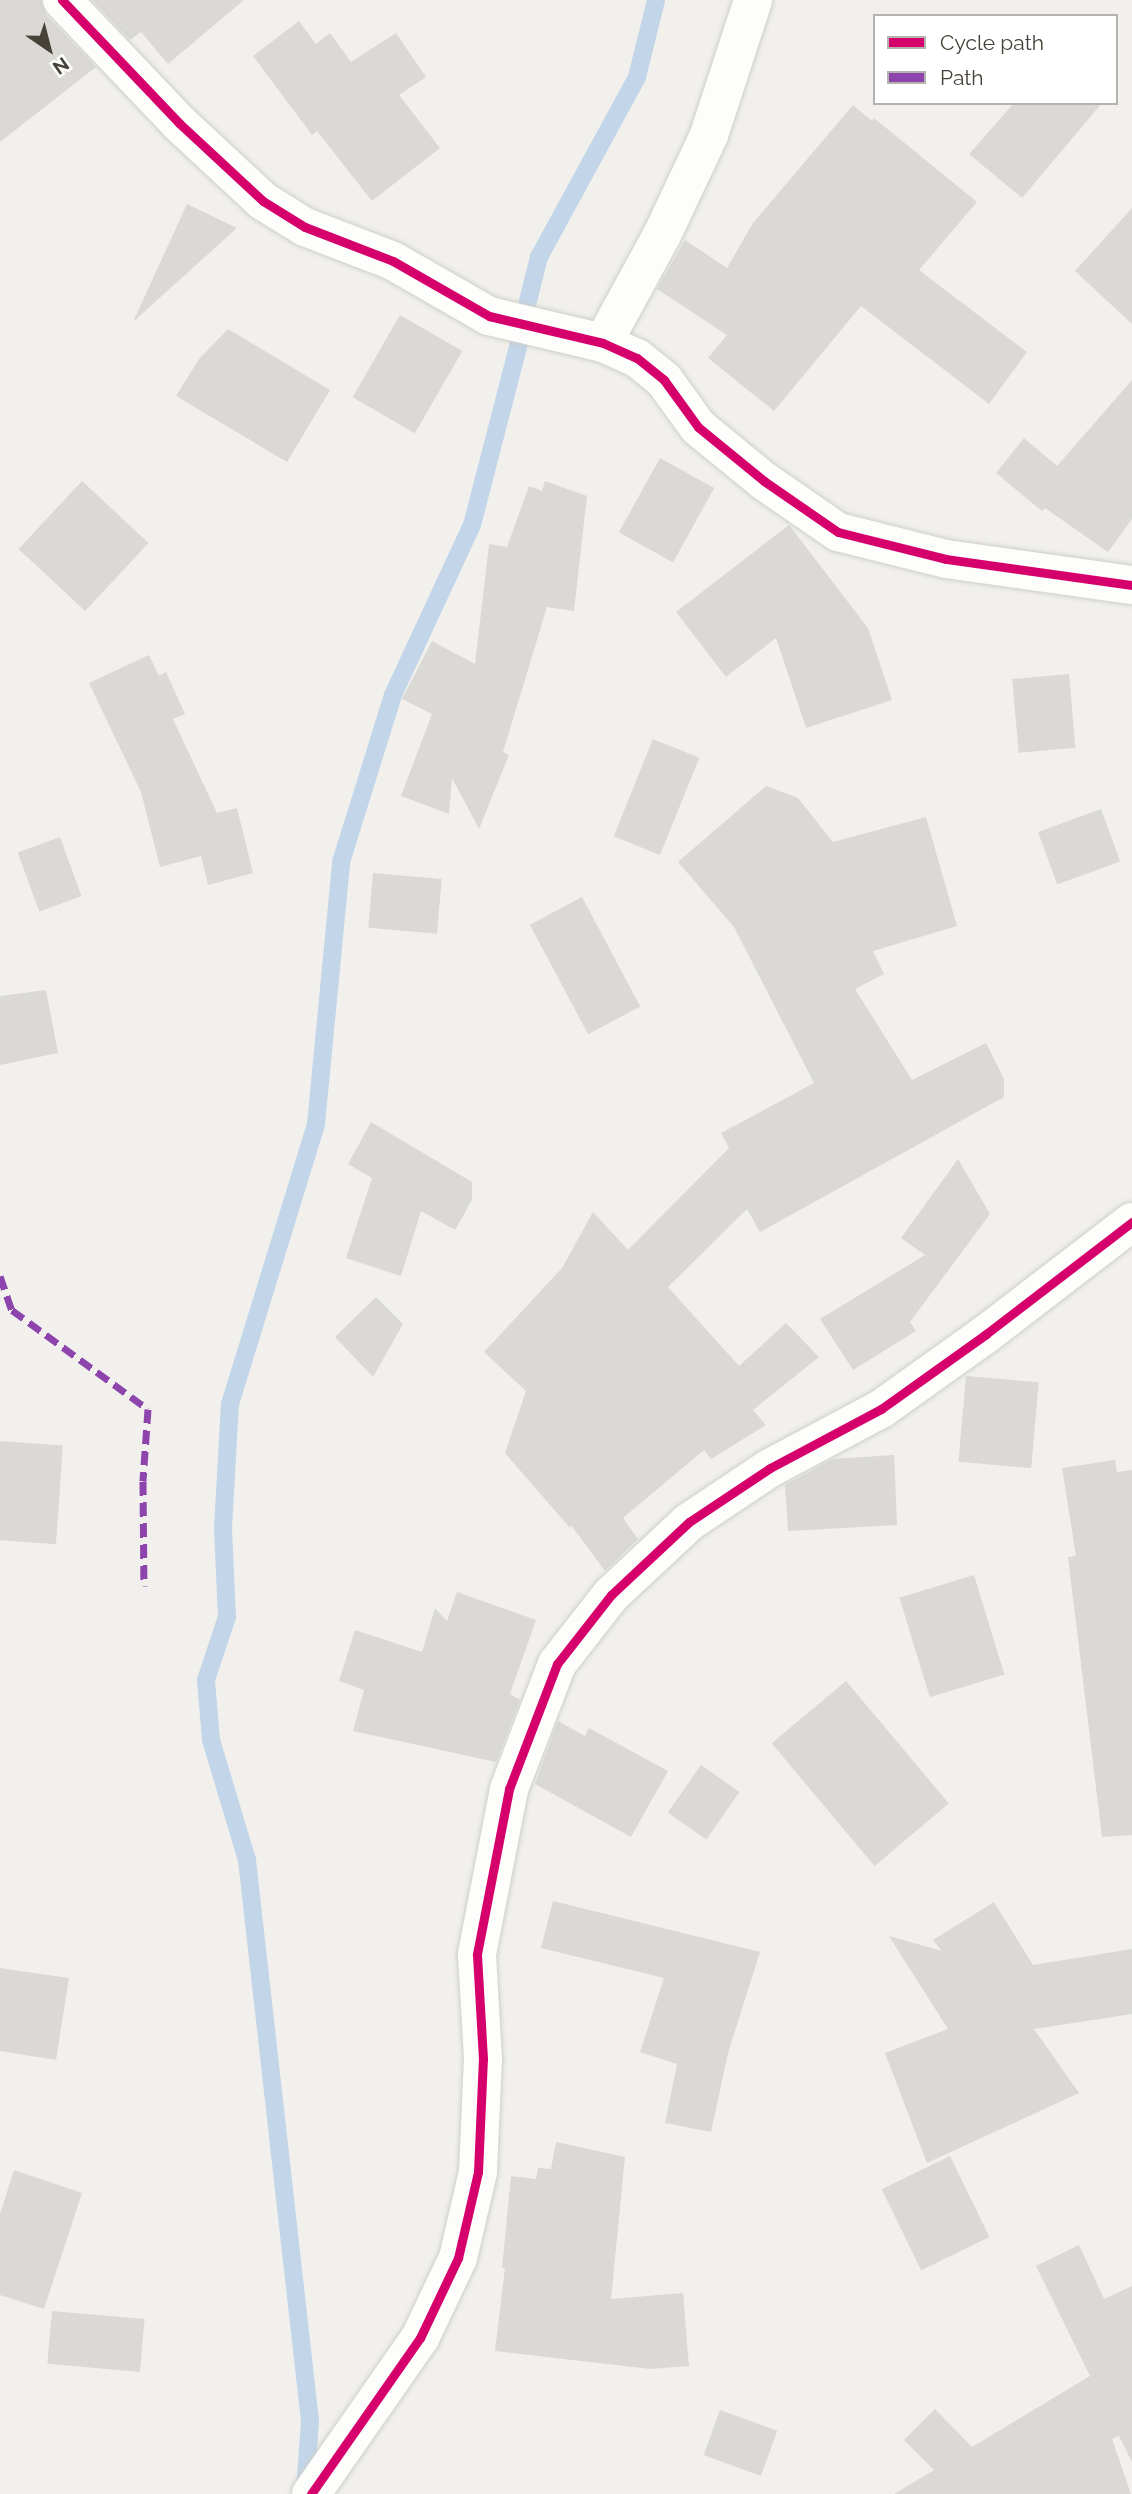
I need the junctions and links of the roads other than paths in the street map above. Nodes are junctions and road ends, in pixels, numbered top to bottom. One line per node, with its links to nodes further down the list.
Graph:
1 (62, 0): 3 (street)
2 (753, 0): 3 (street)
3 (603, 343): 4 (street)
4 (1132, 585)
5 (1132, 1222): 6 (street)
6 (311, 2494)

